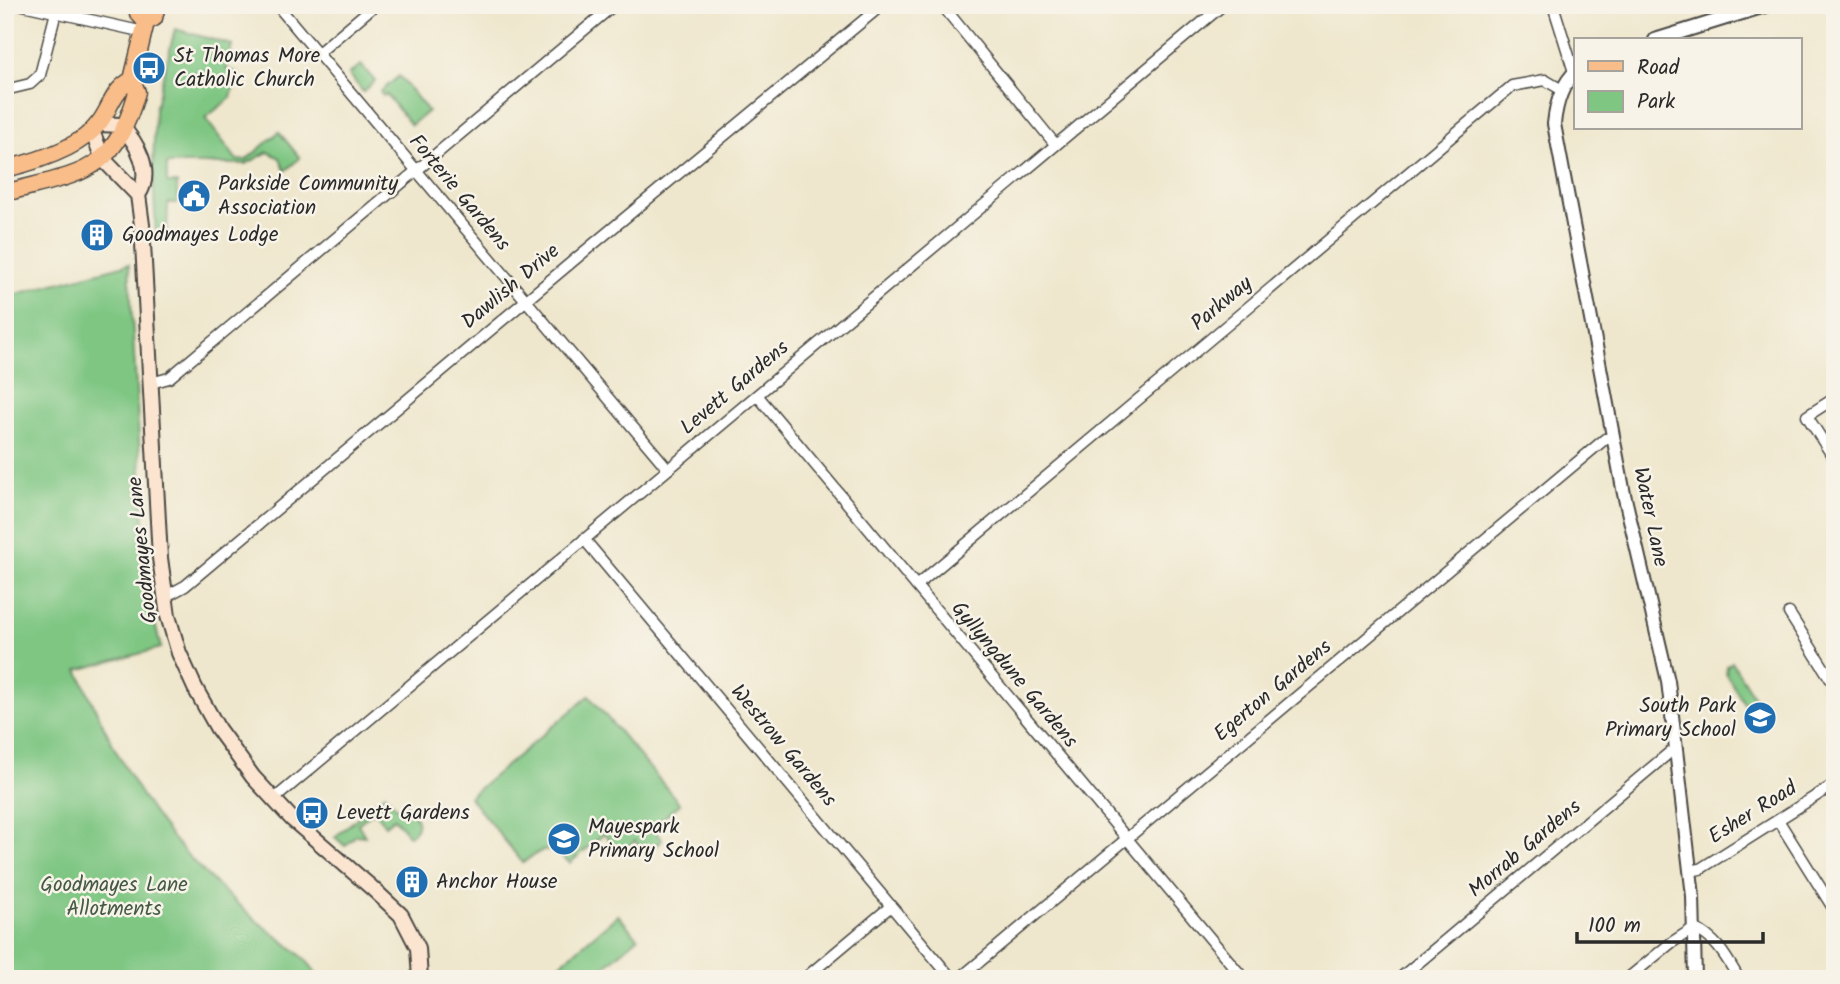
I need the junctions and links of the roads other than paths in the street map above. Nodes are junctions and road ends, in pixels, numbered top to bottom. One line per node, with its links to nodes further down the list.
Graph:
1 (23, 5): 12 (street)
2 (140, 5): 13 (main road)
3 (157, 5): 13 (main road)
4 (277, 5): 15 (street, Forterie Gardens)
5 (375, 5): 15 (street)
6 (614, 5): 26 (street)
7 (882, 5): 29 (street, Dawlish Drive)
8 (942, 5): 23 (street)
9 (1223, 5): 23 (street, Levett Gardens)
10 (1553, 5): 16 (street)
11 (1768, 5): 14 (street)
12 (56, 12): 13 (street); 19 (street)
13 (145, 27): 18 (main road)
14 (1662, 38)
15 (317, 54): 26 (street, Forterie Gardens)
16 (1574, 69)
17 (1574, 73): 20 (street, Water Lane)
18 (132, 80): 21 (main road); 22 (main road)
19 (5, 90)
20 (1562, 90): 33 (street, Water Lane); 37 (street, Parkway)
21 (95, 127): 22 (main road); 24 (main road); 25 (main road)
22 (125, 130): 24 (main road); 28 (main road, Goodmayes Lane)
23 (1055, 144): 31 (street, Levett Gardens)
24 (103, 159): 27 (main road); 28 (main road)
25 (5, 169)
26 (416, 172): 29 (street, Forterie Gardens); 30 (street)
27 (5, 193)
28 (138, 195): 30 (main road, Goodmayes Lane)
29 (525, 301): 35 (street, Forterie Gardens); 38 (street, Dawlish Drive)
30 (151, 383): 38 (main road, Goodmayes Lane)
31 (757, 395): 35 (street, Levett Gardens); 37 (street, Gyllyngdune Gardens)
32 (1835, 398): 34 (street)
33 (1613, 438): 41 (street, Water Lane); 45 (street, Egerton Gardens)
34 (1835, 460)
35 (668, 469): 36 (street, Levett Gardens)
36 (584, 539): 43 (street, Levett Gardens); 47 (street, Westrow Gardens)
37 (915, 586): 45 (street, Gyllyngdune Gardens)
38 (164, 594): 43 (main road, Goodmayes Lane)
39 (1789, 613): 40 (street)
40 (1835, 686)
41 (1677, 752): 46 (street, Water Lane); 55 (street, Morrab Gardens)
42 (1835, 784): 44 (street, Esher Road)
43 (273, 800): 50 (main road, Goodmayes Lane)
44 (1778, 820): 46 (street, Esher Road); 48 (street)
45 (1126, 839): 53 (street, Egerton Gardens); 54 (street, Gyllyngdune Gardens)
46 (1690, 871): 49 (street, Water Lane)
47 (891, 906): 51 (street); 52 (street, Westrow Gardens)
48 (1835, 911)
49 (1694, 928): 56 (street); 57 (street, Water Lane); 58 (street)
50 (421, 979)
51 (804, 979)
52 (952, 979)
53 (959, 979)
54 (1244, 979)
55 (1399, 979)
56 (1628, 979)
57 (1695, 979)
58 (1739, 979)

